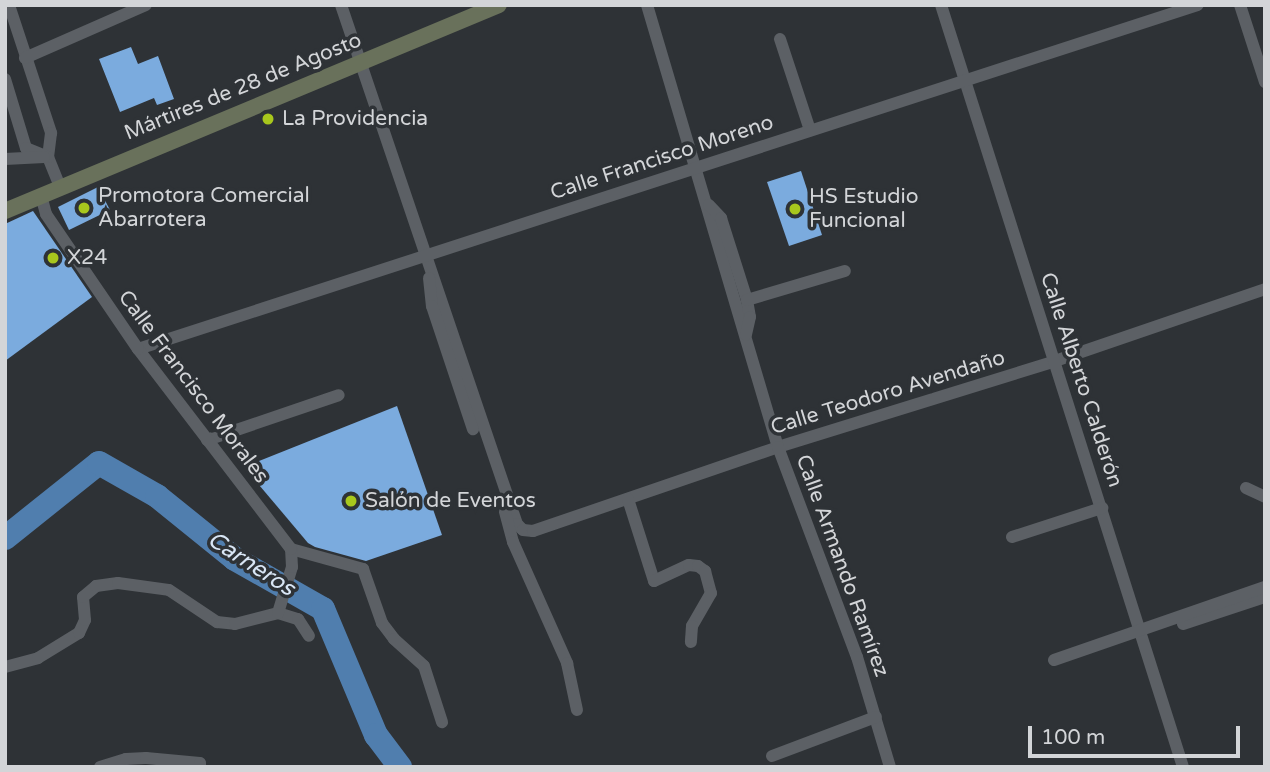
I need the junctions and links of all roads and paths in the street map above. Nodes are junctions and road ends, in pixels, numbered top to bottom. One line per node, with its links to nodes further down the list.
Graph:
1 (9, 5): 10 (street)
2 (146, 5): 10 (street)
3 (341, 5): 11 (street)
4 (499, 5): 11 (main road, Mártires de 28 de Agosto)
5 (647, 5): 18 (street, Calle Armando Ramírez)
6 (941, 5): 13 (street, Calle Alberto Calderón)
7 (1198, 5): 13 (street, Calle Francisco Moreno)
8 (1240, 5): 14 (street)
9 (780, 39): 15 (street)
10 (25, 58): 16 (street)
11 (360, 62): 19 (main road, Mártires de 28 de Agosto); 23 (street)
12 (5, 79): 16 (street)
13 (964, 80): 15 (street, Calle Francisco Moreno); 29 (street, Calle Alberto Calderón)
14 (1265, 82)
15 (810, 130): 18 (street, Calle Francisco Moreno)
16 (48, 157): 17 (street); 19 (street)
17 (5, 159)
18 (696, 168): 21 (street, Calle Armando Ramírez); 23 (street, Calle Francisco Moreno)
19 (60, 186): 20 (main road, Mártires de 28 de Agosto)
20 (41, 195): 22 (main road, Mártires de 28 de Agosto); 28 (street, Calle Francisco Morales)
21 (707, 204): 26 (street, Calle Armando Ramírez); 27 (street, Calle Armando Ramírez)
22 (5, 211)
23 (426, 253): 28 (street, Calle Francisco Moreno); 31 (street); 34 (street)
24 (845, 271): 26 (street)
25 (1265, 289): 29 (street, Calle Teodoro Avendaño)
26 (747, 300): 27 (street, Calle Armando Ramírez)
27 (745, 339): 33 (street, Calle Armando Ramírez)
28 (138, 349): 32 (street, Calle Francisco Morales)
29 (1055, 361): 33 (street, Calle Teodoro Avendaño); 38 (street, Calle Alberto Calderón)
30 (339, 395): 32 (street)
31 (473, 429)
32 (207, 440): 40 (street, Calle Francisco Morales)
33 (778, 447): 37 (street, Calle Teodoro Avendaño); 50 (street, Calle Armando Ramírez)
34 (500, 468): 37 (street, Calle Teodoro Avendaño); 49 (street)
35 (1246, 488): 36 (street)
36 (1265, 497)
37 (628, 499): 46 (street)
38 (1102, 508): 39 (street); 44 (street, Calle Alberto Calderón)
39 (1012, 537)
40 (291, 549): 43 (street); 51 (street)
41 (1265, 587): 44 (street)
42 (1265, 597): 44 (street)
43 (280, 609): 45 (street); 48 (street)
44 (1142, 632): 47 (street); 56 (street, Calle Alberto Calderón)
45 (309, 636)
46 (691, 642)
47 (1055, 660)
48 (5, 667)
49 (577, 710)
50 (876, 717): 52 (street); 55 (street, Calle Armando Ramírez)
51 (442, 722)
52 (772, 756)
53 (200, 765): 54 (street)
54 (100, 767)
55 (890, 767)
56 (1183, 767)

